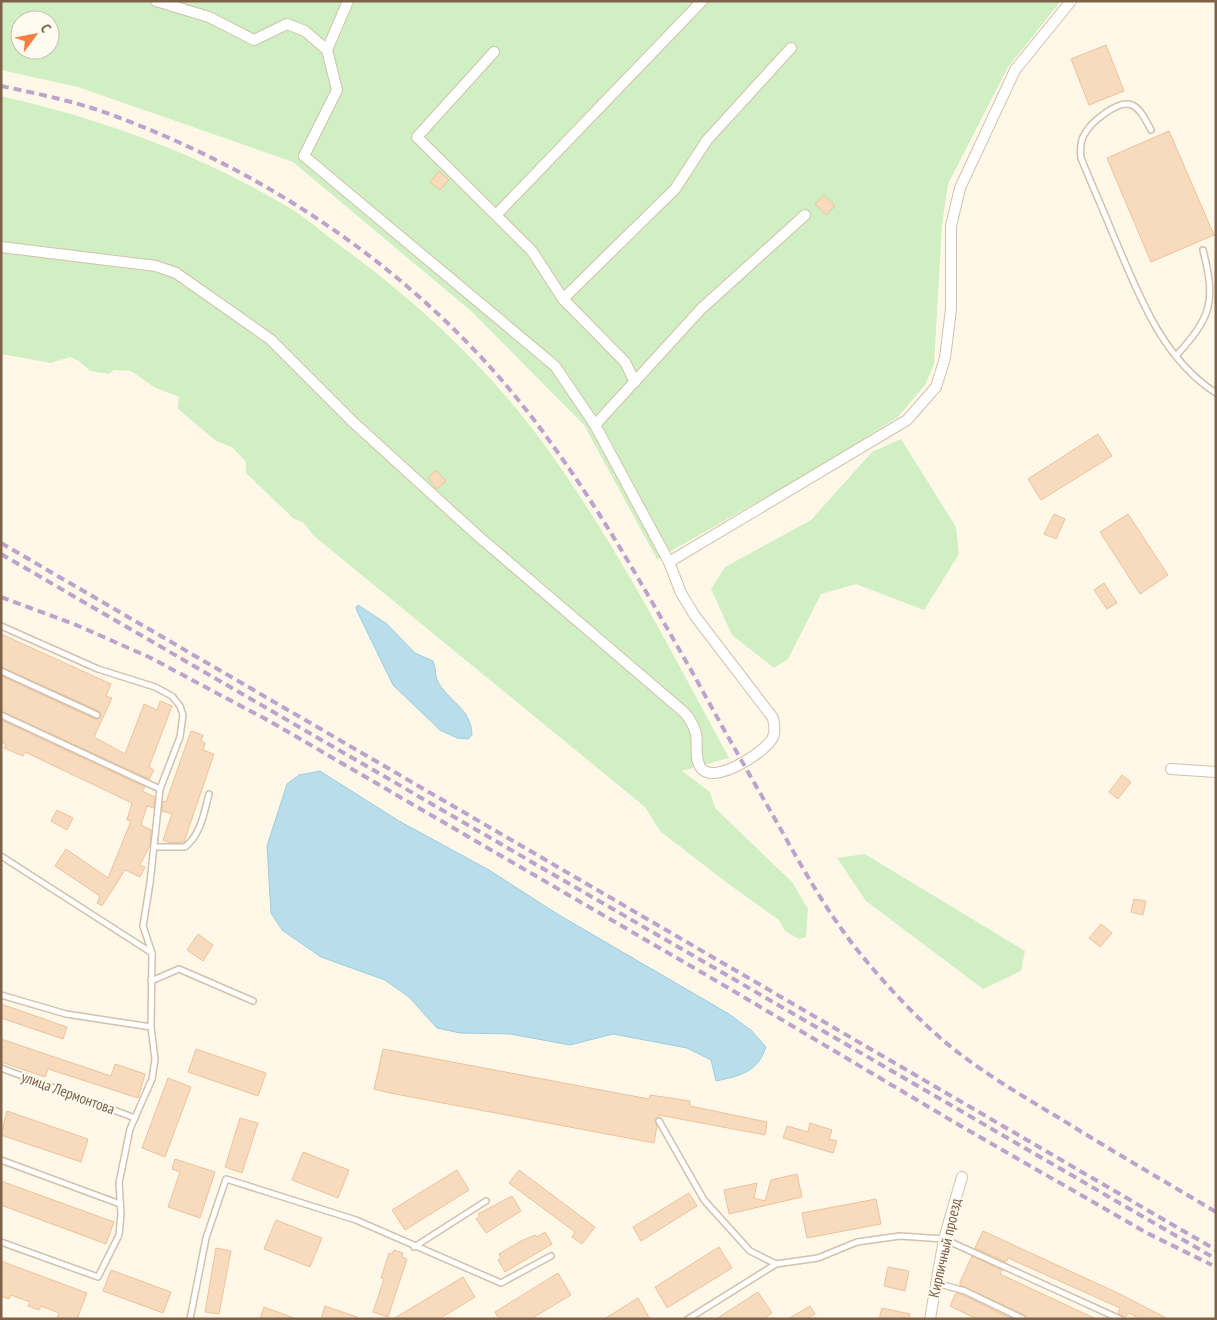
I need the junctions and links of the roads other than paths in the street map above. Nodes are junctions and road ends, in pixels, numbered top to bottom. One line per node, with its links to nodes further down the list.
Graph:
1 (156, 1): 6 (street)
2 (348, 1): 6 (street)
3 (702, 1): 9 (street)
4 (1071, 1): 18 (street)
5 (791, 48): 13 (street)
6 (327, 50): 17 (street)
7 (494, 52): 9 (street)
8 (1151, 130): 14 (lane)
9 (496, 215): 13 (street)
10 (805, 215): 15 (street)
11 (1, 247): 18 (street)
12 (1202, 250): 14 (lane)
13 (563, 300): 15 (street)
14 (1176, 356): 16 (lane)
15 (634, 382): 17 (street)
16 (1216, 393)
17 (596, 425): 18 (street)
18 (669, 562)
19 (1, 626): 25 (lane)
20 (1, 671): 22 (lane)
21 (1, 715): 25 (lane)
22 (97, 715)
23 (1171, 769): 24 (street)
24 (1216, 772)
25 (160, 789): 27 (lane)
26 (209, 794): 27 (lane)
27 (154, 847): 29 (lane)
28 (1, 856): 29 (lane)
29 (152, 953): 30 (lane)
30 (151, 981): 32 (lane); 33 (lane)
31 (1, 995): 33 (lane)
32 (253, 1001)
33 (151, 1027): 35 (lane)
34 (1, 1068): 35 (lane, улица Лермонтова)
35 (135, 1118): 40 (lane)
36 (659, 1121): 45 (lane)
37 (1, 1160): 40 (lane)
38 (962, 1177): 41 (street, Кирпичный проезд)
39 (486, 1201): 43 (lane)
40 (120, 1204): 42 (lane)
41 (944, 1239): 45 (lane); 46 (street, Кирпичный проезд); 51 (lane)
42 (1, 1242)
43 (414, 1247): 44 (lane); 47 (lane)
44 (551, 1256)
45 (776, 1264): 48 (lane)
46 (936, 1283): 49 (street, Кирпичный проезд); 50 (lane)
47 (190, 1319)
48 (688, 1319)
49 (930, 1319)
50 (1022, 1319)
51 (1120, 1319)

